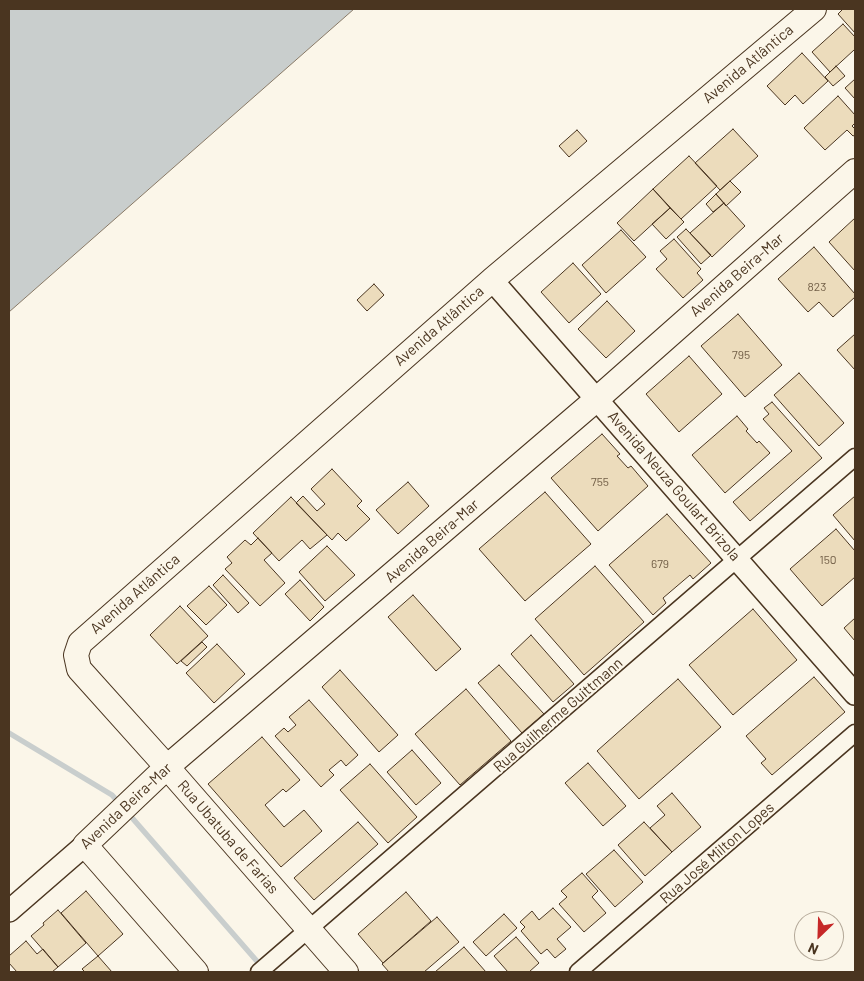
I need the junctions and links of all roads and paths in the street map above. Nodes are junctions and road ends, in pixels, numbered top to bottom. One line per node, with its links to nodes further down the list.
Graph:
1 (814, 9): 3 (main road, Avenida Atlântica)
2 (855, 171): 4 (main road, Avenida Beira-Mar)
3 (492, 280): 4 (street, Avenida Neuza Goulart Brizola); 7 (main road, Avenida Atlântica)
4 (597, 399): 6 (street, Avenida Neuza Goulart Brizola); 10 (main road, Avenida Beira-Mar)
5 (855, 457): 6 (street, Rua Guilherme Guittmann)
6 (738, 559): 8 (street, Avenida Neuza Goulart Brizola); 13 (street, Rua Guilherme Guittmann)
7 (76, 655): 10 (main road, Rua Ubatuba de Farias)
8 (855, 694)
9 (855, 733): 17 (street, Rua José Milton Lopes)
10 (160, 774): 11 (main road, Avenida Beira-Mar); 13 (main road, Rua Ubatuba de Farias)
11 (90, 840): 12 (street, Avenida Beira-Mar); 14 (main road)
12 (9, 911)
13 (302, 936): 15 (street, Rua Guilherme Guittmann); 16 (main road, Rua Ubatuba de Farias)
14 (196, 972)
15 (259, 972)
16 (346, 972)
17 (578, 972)

